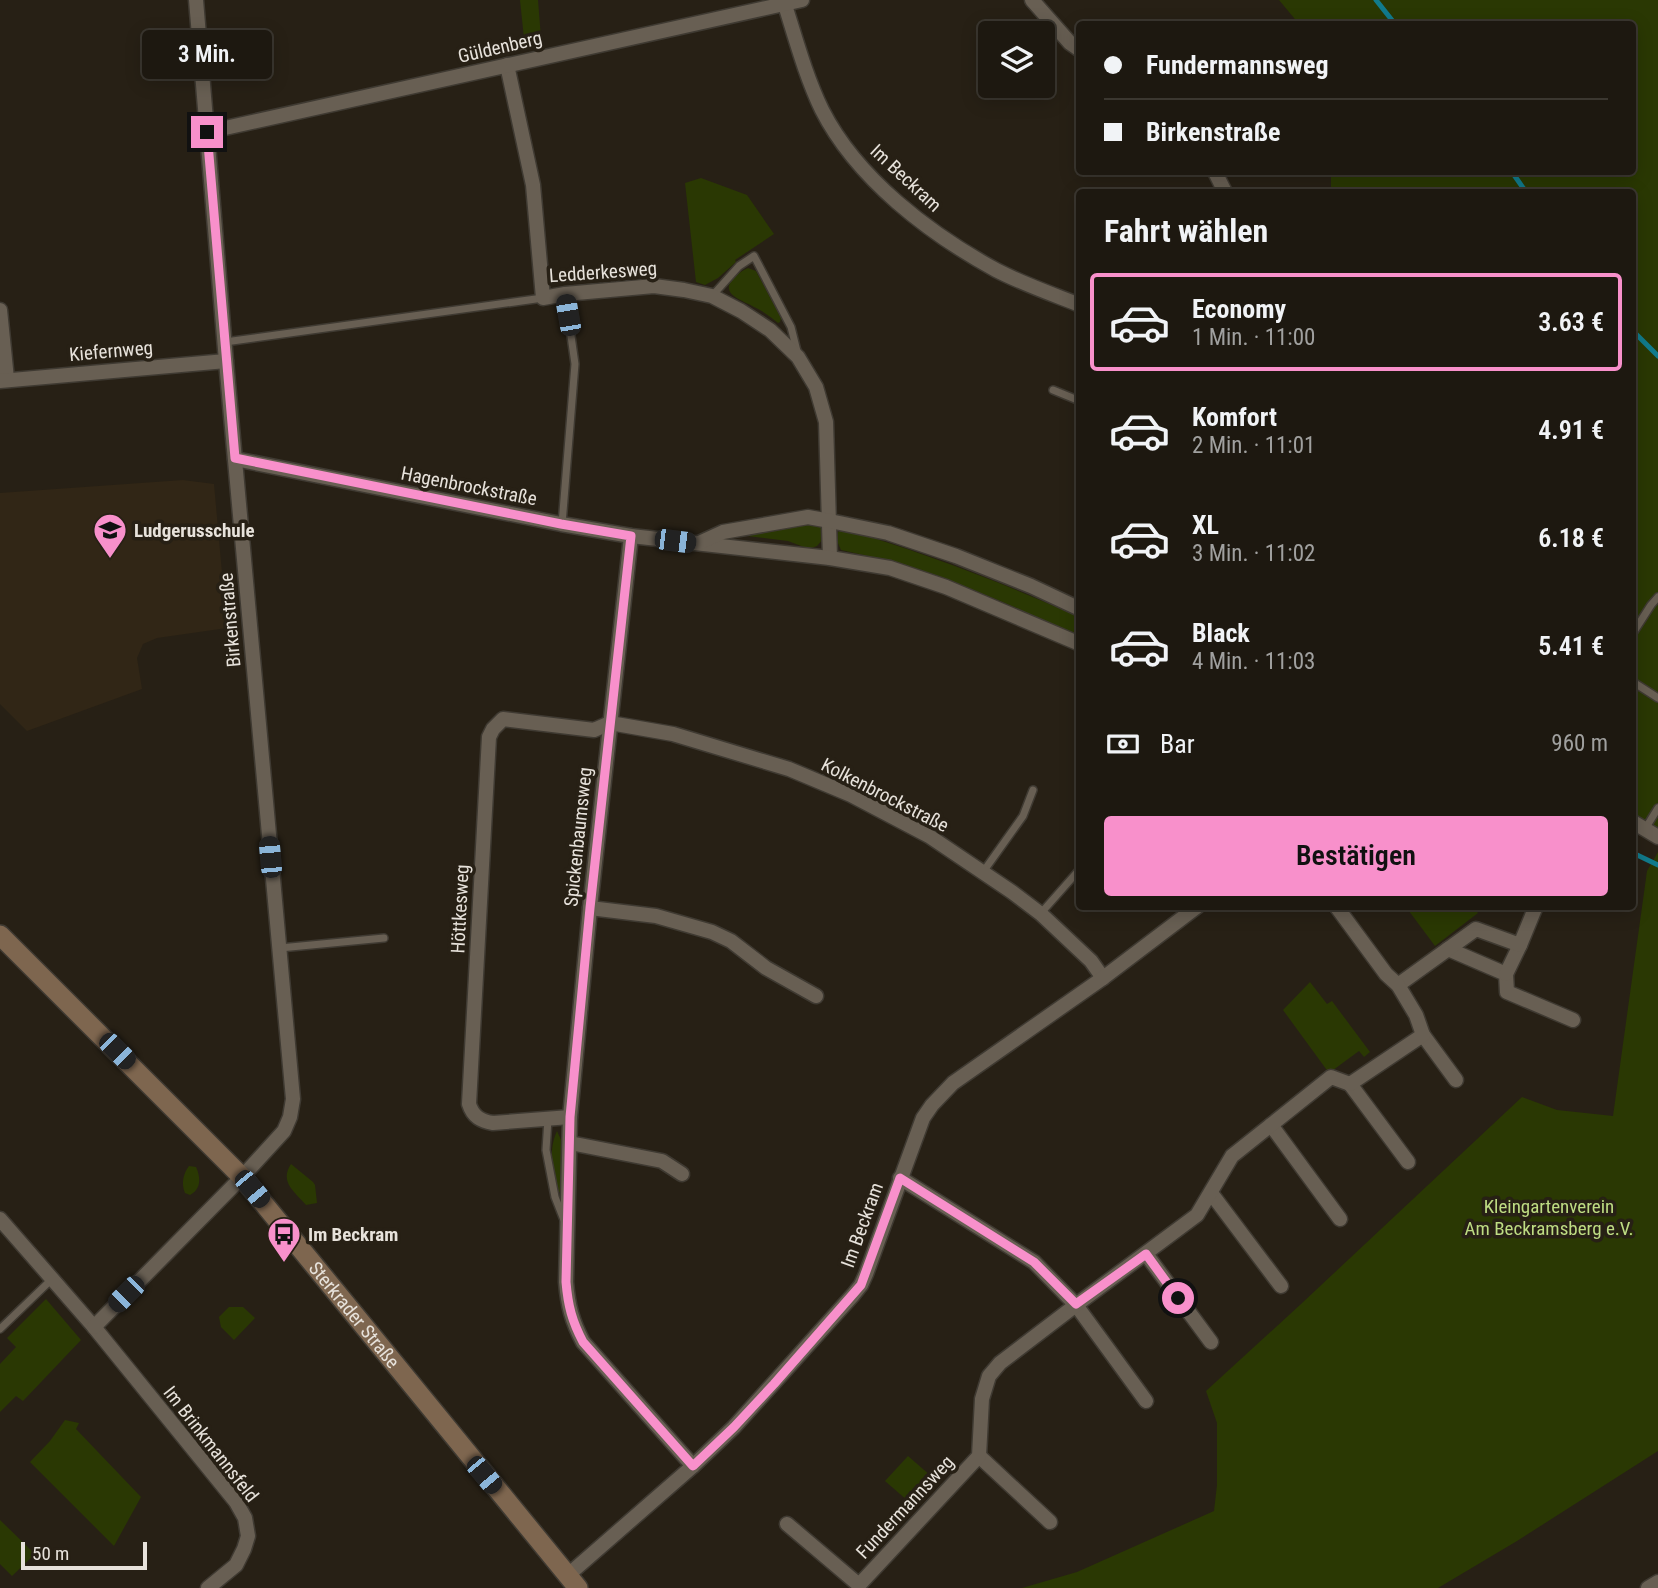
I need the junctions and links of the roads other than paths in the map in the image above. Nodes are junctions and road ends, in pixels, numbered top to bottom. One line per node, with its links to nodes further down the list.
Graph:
1 (196, 0): 7 (street, Birkenstraße)
2 (802, 0): 4 (street, Güldenberg)
3 (1032, 0): 5 (street)
4 (785, 5): 6 (street, Güldenberg); 11 (street, Im Beckram)
5 (1076, 47)
6 (507, 65): 7 (street, Güldenberg); 10 (street, Ledderkesweg)
7 (207, 132): 13 (street, Birkenstraße)
8 (565, 294): 9 (street, Ledderkesweg); 10 (street, Ledderkesweg); 21 (lane)
9 (712, 296): 14 (street, Ledderkesweg); 14 (lane)
10 (543, 298): 13 (lane)
11 (1076, 304)
12 (0, 310): 16 (street)
13 (225, 342): 15 (street, Birkenstraße)
14 (798, 357): 20 (street, Ledderkesweg)
15 (226, 361): 16 (street, Kiefernweg); 19 (street, Birkenstraße)
16 (4, 380)
17 (1053, 390): 18 (lane)
18 (1076, 399)
19 (235, 458): 21 (street, Hagenbrockstraße); 46 (street, Birkenstraße)
20 (830, 520): 23 (street, Hagenbrockstraße); 24 (street, Ledderkesweg); 26 (street, Hagenbrockstraße)
21 (561, 524): 22 (street, Hagenbrockstraße)
22 (631, 536): 23 (street, Hagenbrockstraße); 31 (street, Spickenbaumsweg)
23 (697, 544): 24 (street, Hagenbrockstraße)
24 (830, 558): 28 (street, Hagenbrockstraße)
25 (1658, 597): 27 (lane)
26 (1076, 607)
27 (1636, 629)
28 (1076, 642)
29 (1636, 684): 30 (lane)
30 (1658, 698)
31 (610, 723): 36 (street, Kolkenbrockstraße); 38 (street, Spickenbaumsweg); 57 (street, Höttkesweg)
32 (1033, 790): 36 (lane)
33 (1658, 808): 34 (lane)
34 (1639, 826): 35 (street)
35 (1658, 837)
36 (983, 872): 42 (street, Kolkenbrockstraße)
37 (1076, 874): 42 (lane)
38 (590, 908): 51 (street); 56 (street, Spickenbaumsweg)
39 (1193, 910): 49 (street, Im Beckram)
40 (1339, 910): 50 (street)
41 (1534, 910): 45 (street)
42 (1041, 914): 49 (street, Kolkenbrockstraße)
43 (0, 935): 62 (main road, Sterkrader Straße)
44 (384, 938): 46 (lane)
45 (1520, 945): 47 (street); 48 (street)
46 (278, 948): 62 (street, Birkenstraße)
47 (1448, 949): 48 (street); 50 (street)
48 (1506, 974): 52 (street)
49 (1103, 978): 63 (street, Im Beckram)
50 (1398, 985): 53 (street)
51 (816, 996)
52 (1573, 1020)
53 (1423, 1035): 54 (street); 55 (street, Fundermannsweg)
54 (1456, 1080)
55 (1350, 1084): 58 (street, Fundermannsweg); 60 (street)
56 (570, 1117): 57 (street, Höttkesweg); 59 (street, Spickenbaumsweg)
57 (548, 1118): 67 (lane)
58 (1271, 1125): 64 (street, Fundermannsweg); 66 (street)
59 (570, 1143): 61 (street); 67 (street, Spickenbaumsweg)
60 (1408, 1163)
61 (682, 1174)
62 (242, 1177): 72 (street); 80 (main road, Sterkrader Straße)
63 (900, 1178): 71 (street); 77 (street, Im Beckram)
64 (1211, 1193): 68 (street, Fundermannsweg); 70 (street)
65 (0, 1219): 69 (street, Im Brinkmannsfeld)
66 (1340, 1219)
67 (567, 1230): 77 (street, Spickenbaumsweg)
68 (1146, 1254): 71 (street, Fundermannsweg); 74 (street)
69 (52, 1279): 72 (street, Im Brinkmannsfeld); 73 (lane)
70 (1280, 1286)
71 (1076, 1304): 75 (street); 76 (street, Fundermannsweg)
72 (94, 1327): 83 (street, Im Brinkmannsfeld)
73 (0, 1329)
74 (1211, 1342)
75 (1146, 1401)
76 (979, 1456): 78 (street, Fundermannsweg); 82 (street, Fundermannsweg)
77 (693, 1466): 80 (street, Im Beckram)
78 (1051, 1522)
79 (787, 1524): 82 (street, Fundermannsweg)
80 (573, 1582)
81 (1658, 1582): 84 (street)
82 (861, 1586)
83 (208, 1588)
84 (1648, 1588)

